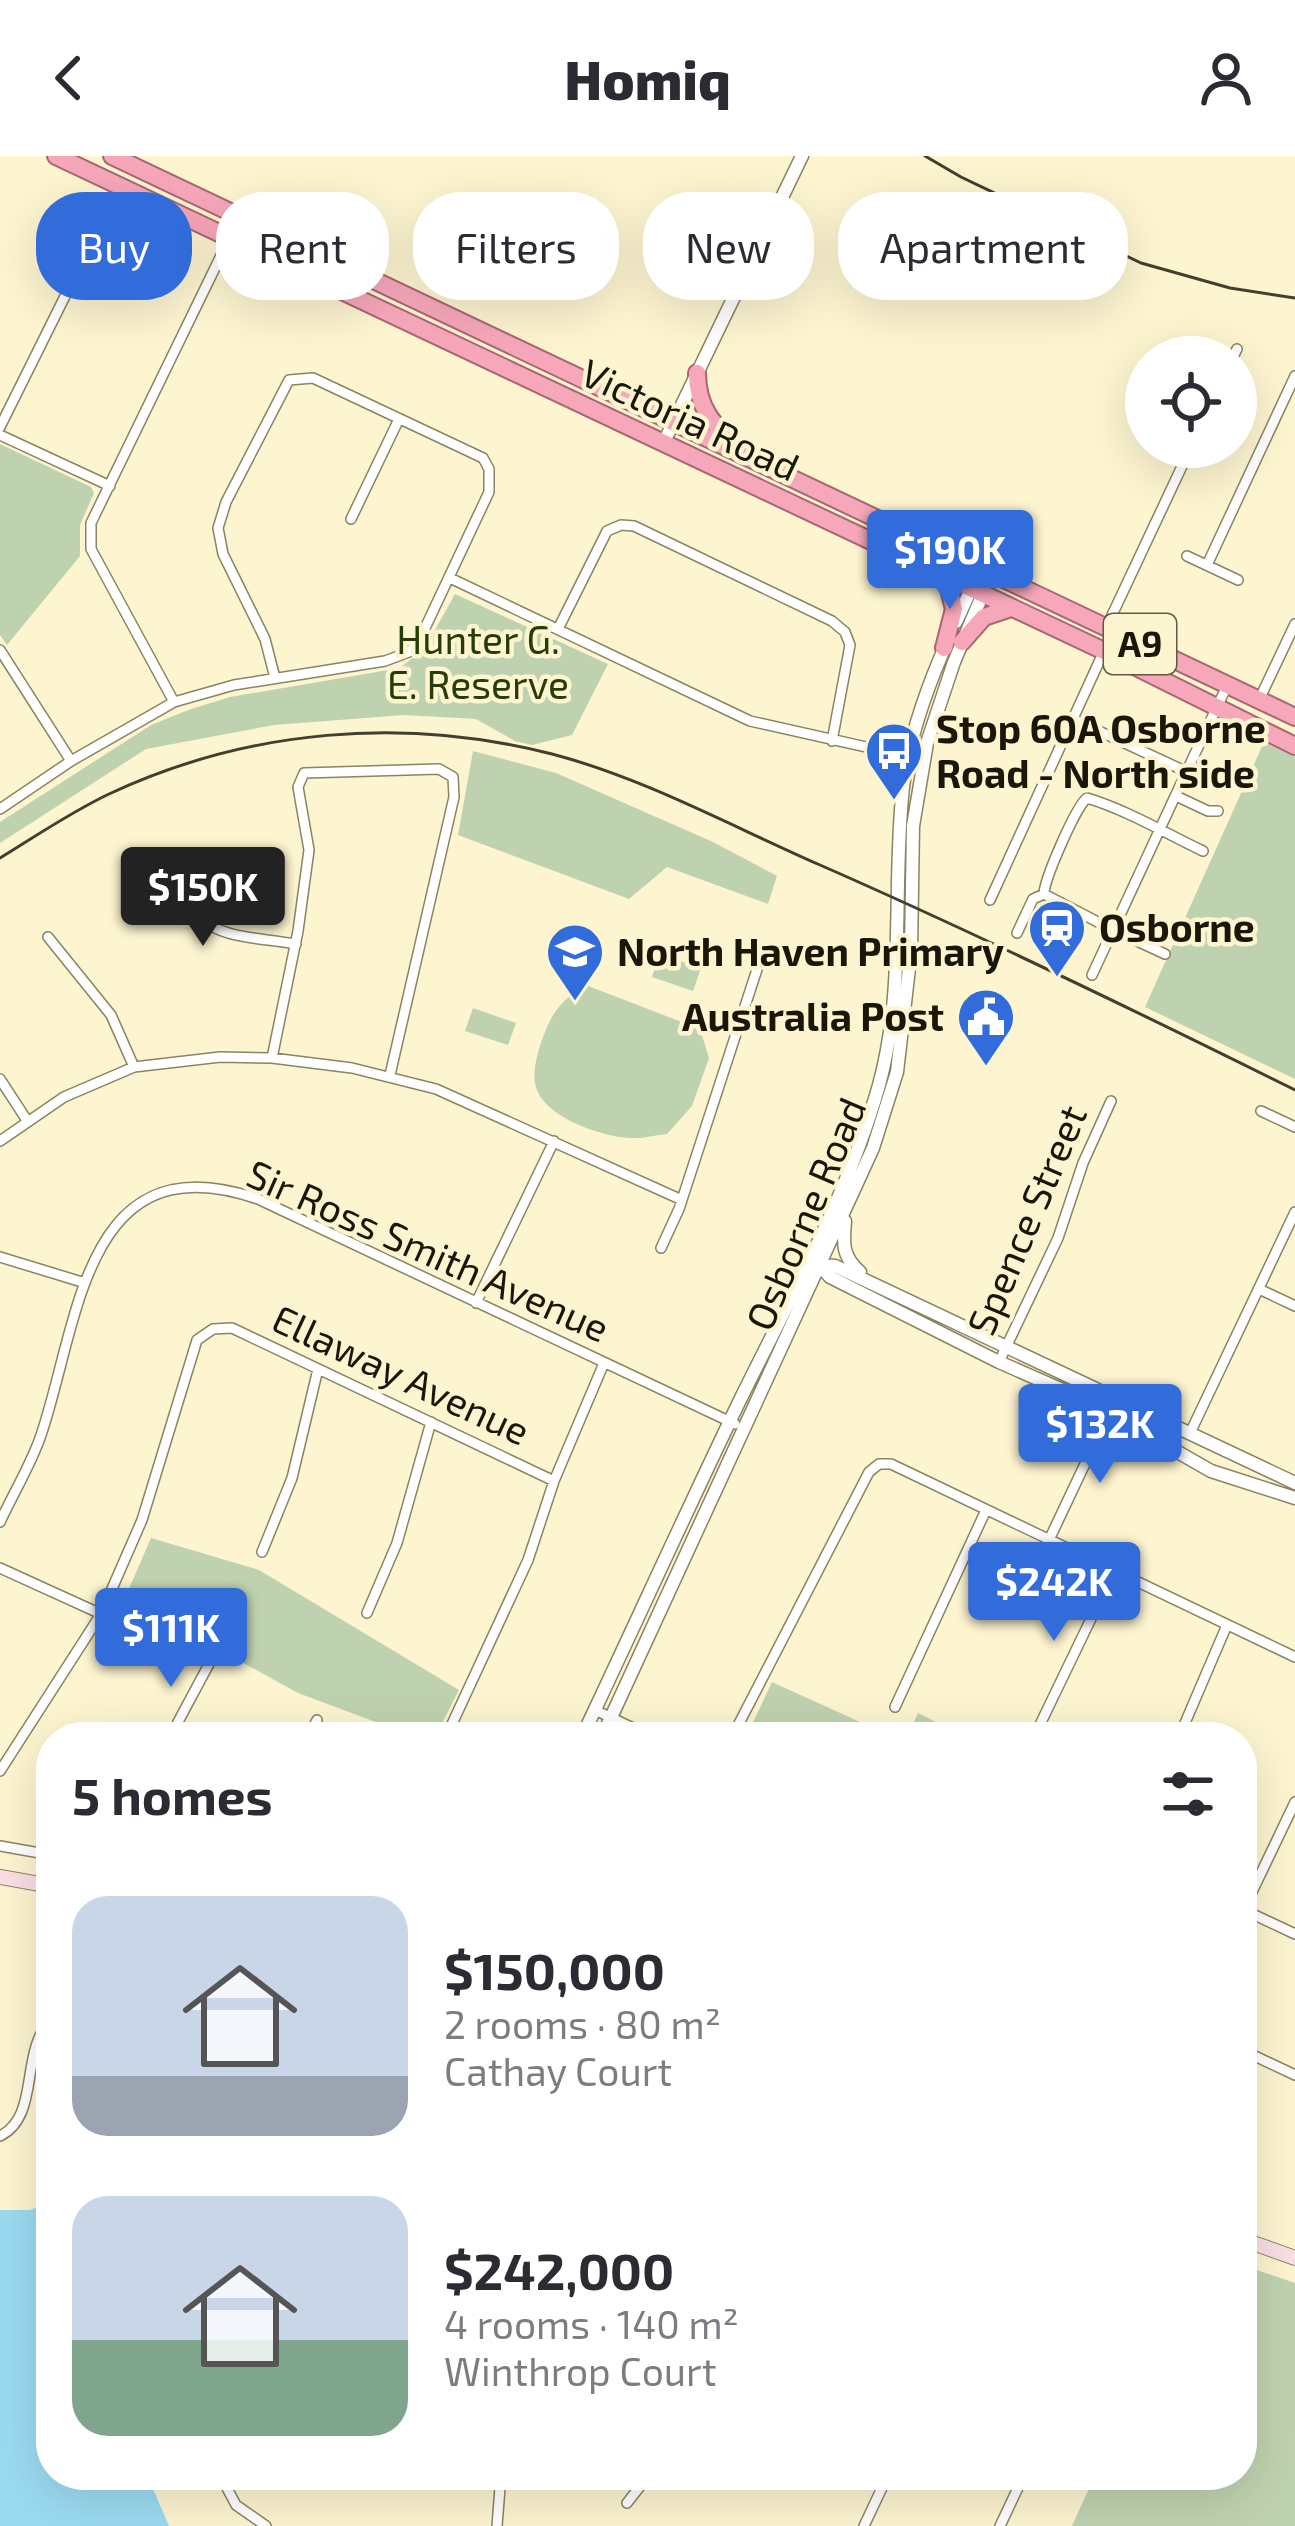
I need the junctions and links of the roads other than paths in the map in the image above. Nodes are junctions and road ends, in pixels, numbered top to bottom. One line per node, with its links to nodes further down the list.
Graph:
1 (56, 156): 4 (highway, Victoria Road / A9)
2 (112, 156): 11 (highway, Victoria Road / A9)
3 (802, 156): 8 (street)
4 (216, 230)
5 (216, 266): 16 (street)
6 (63, 300): 12 (street)
7 (362, 300): 13 (highway, Victoria Road / A9)
8 (697, 374): 11 (street); 14 (highway)
9 (1295, 376): 19 (street)
10 (398, 419): 17 (street); 21 (street); 33 (street)
11 (673, 423): 13 (street); 14 (highway, Victoria Road / A9)
12 (0, 431): 16 (street)
13 (663, 444): 22 (highway, Victoria Road / A9)
14 (757, 463): 20 (highway, Victoria Road / A9)
15 (1181, 468): 27 (street)
16 (110, 486): 36 (street)
17 (351, 519)
18 (1187, 556): 19 (street)
19 (1207, 565): 23 (street)
20 (986, 572): 24 (street, Osborne Road); 27 (highway, Victoria Road / A9)
21 (450, 578): 28 (street); 33 (street)
22 (946, 578): 24 (highway, Victoria Road / A9); 30 (highway)
23 (1238, 580)
24 (977, 592): 25 (highway, Victoria Road / A9); 29 (street, Osborne Road); 30 (street, Osborne Road)
25 (1012, 608): 29 (highway); 32 (highway, Victoria Road / A9)
26 (1295, 624): 35 (street)
27 (1106, 628): 34 (highway, Victoria Road / A9)
28 (558, 629): 40 (street); 40 (street)
29 (962, 641): 43 (street, Osborne Road)
30 (944, 648): 42 (street, Osborne Road)
31 (0, 650): 44 (street)
32 (1104, 651): 37 (highway, Victoria Road / A9); 39 (street)
33 (275, 678): 36 (street)
34 (1227, 685): 35 (highway, Victoria Road / A9); 37 (street)
35 (1259, 700): 38 (highway, Victoria Road / A9)
36 (174, 702): 44 (street)
37 (1216, 709): 41 (highway, Victoria Road / A9); 45 (street)
38 (1295, 717)
39 (1073, 719): 45 (street); 53 (street)
40 (832, 741): 42 (street)
41 (1295, 746)
42 (908, 758): 43 (street); 61 (street, Osborne Road)
43 (924, 760): 64 (street, Osborne Road)
44 (71, 761): 47 (street)
45 (1187, 772): 46 (street)
46 (1176, 796): 48 (street); 49 (street)
47 (0, 809)
48 (1218, 811)
49 (1160, 830): 50 (street); 52 (street); 54 (street)
50 (1203, 851)
51 (170, 869): 57 (street)
52 (1044, 893): 54 (street); 55 (street)
53 (990, 900)
54 (1113, 930): 59 (street); 60 (street)
55 (1017, 933)
56 (48, 938): 63 (street)
57 (296, 944): 62 (street); 65 (street)
58 (763, 951): 74 (street)
59 (1165, 954)
60 (1092, 975)
61 (886, 1051): 64 (street); 67 (street, Osborne Road)
62 (272, 1058): 63 (street); 65 (street)
63 (134, 1067): 70 (street)
64 (897, 1072): 67 (street); 75 (street, Osborne Road)
65 (390, 1075): 73 (street)
66 (0, 1079): 70 (street)
67 (880, 1082): 77 (street, Osborne Road)
68 (1111, 1101): 87 (street, Spence Street)
69 (1261, 1111): 71 (street)
70 (28, 1122): 72 (street)
71 (1295, 1127)
72 (0, 1141)
73 (554, 1141): 74 (street); 85 (street)
74 (682, 1200): 78 (street)
75 (846, 1208): 80 (street, Osborne Road); 83 (street)
76 (1295, 1212): 84 (street)
77 (817, 1241): 80 (street); 82 (street, Osborne Road)
78 (662, 1248)
79 (0, 1257): 81 (street)
80 (819, 1265): 82 (street); 83 (street)
81 (82, 1282): 85 (street, Sir Ross Smith Avenue); 100 (street, Sir Ross Smith Avenue)
82 (803, 1285): 83 (street); 92 (street, Osborne Road); 94 (street, Osborne Road)
83 (868, 1288): 87 (street); 88 (street)
84 (1258, 1289): 86 (street); 95 (street)
85 (476, 1303): 89 (street, Sir Ross Smith Avenue)
86 (1295, 1306)
87 (1007, 1346): 88 (street, Spence Street); 95 (street)
88 (999, 1362): 91 (street)
89 (604, 1363): 92 (street, Sir Ross Smith Avenue); 96 (street)
90 (317, 1369): 93 (street, Ellaway Avenue); 102 (street); 106 (street, Ellaway Avenue)
91 (1109, 1413): 98 (street); 101 (street)
92 (730, 1421): 94 (street, Sir Ross Smith Avenue); 111 (street, Osborne Road)
93 (431, 1422): 96 (street, Ellaway Avenue); 105 (street)
94 (745, 1429): 112 (street, Osborne Road)
95 (1191, 1431): 97 (street)
96 (554, 1480): 114 (street)
97 (1295, 1483)
98 (1295, 1498)
99 (986, 1510): 101 (street); 110 (street); 118 (street)
100 (0, 1522)
101 (1049, 1540): 104 (street)
102 (262, 1552)
103 (0, 1568): 106 (street)
104 (1114, 1571): 107 (street); 119 (street)
105 (367, 1612)
106 (101, 1614): 121 (street, Ellaway Avenue)
107 (1228, 1624): 108 (street); 120 (street)
108 (1295, 1657)
109 (209, 1664): 113 (street)
110 (895, 1707)
111 (595, 1710): 112 (street); 115 (street, Osborne Road)
112 (611, 1718): 116 (street, Osborne Road); 117 (street)
113 (178, 1722)
114 (453, 1722)
115 (589, 1722)
116 (609, 1722)
117 (620, 1722)
118 (740, 1722)
119 (1041, 1722)
120 (1186, 1722)
121 (0, 1771)
122 (1295, 1802): 126 (street)
123 (0, 1846): 124 (street)
124 (36, 1852)
125 (0, 1876): 127 (main road)
126 (1257, 1882)
127 (36, 1883)
128 (1257, 1917): 129 (street)
129 (1295, 1934)
130 (36, 2041): 133 (street)
131 (1257, 2057): 132 (street)
132 (1295, 2075)
133 (0, 2136)
134 (1257, 2244): 135 (main road)
135 (1295, 2258)
136 (228, 2490): 142 (street)
137 (500, 2490): 143 (street)
138 (637, 2490): 141 (street)
139 (881, 2490): 144 (street)
140 (1017, 2490): 145 (street)
141 (627, 2503)
142 (266, 2526)
143 (497, 2526)
144 (864, 2526)
145 (1000, 2526)

